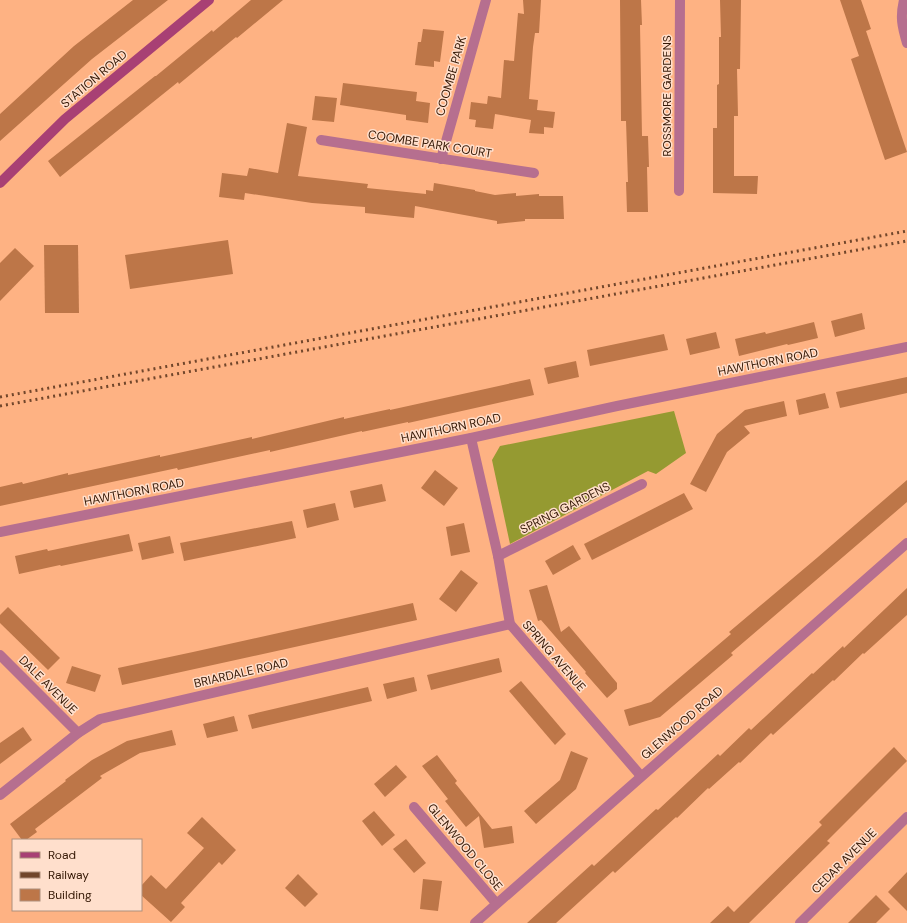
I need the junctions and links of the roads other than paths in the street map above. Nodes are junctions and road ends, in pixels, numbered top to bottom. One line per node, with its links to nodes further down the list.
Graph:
1 (209, 0): 9 (main road, STATION ROAD)
2 (486, 0): 7 (street, COOMBE PARK)
3 (680, 0): 10 (street, ROSSMORE GARDENS)
4 (904, 0): 5 (street)
5 (907, 43)
6 (321, 140): 7 (street, COOMBE PARK COURT)
7 (441, 159): 8 (street, COOMBE PARK COURT)
8 (534, 173)
9 (0, 183)
10 (679, 191)
11 (907, 347): 12 (street, HAWTHORN ROAD)
12 (471, 438): 14 (street, HAWTHORN ROAD); 16 (street, SPRING AVENUE)
13 (642, 484): 16 (street, SPRING GARDENS)
14 (0, 532)
15 (907, 543): 20 (street, GLENWOOD ROAD)
16 (498, 556): 17 (street, SPRING AVENUE)
17 (510, 624): 19 (street, BRIARDALE ROAD); 20 (street, SPRING AVENUE)
18 (0, 655): 19 (street, DALE AVENUE)
19 (78, 733): 21 (street, BRIARDALE ROAD)
20 (641, 776): 24 (street, GLENWOOD ROAD)
21 (0, 795)
22 (414, 807): 24 (street, GLENWOOD CLOSE)
23 (907, 817): 26 (street, CEDAR AVENUE)
24 (496, 903): 25 (street, GLENWOOD ROAD)
25 (474, 923)
26 (800, 923)

